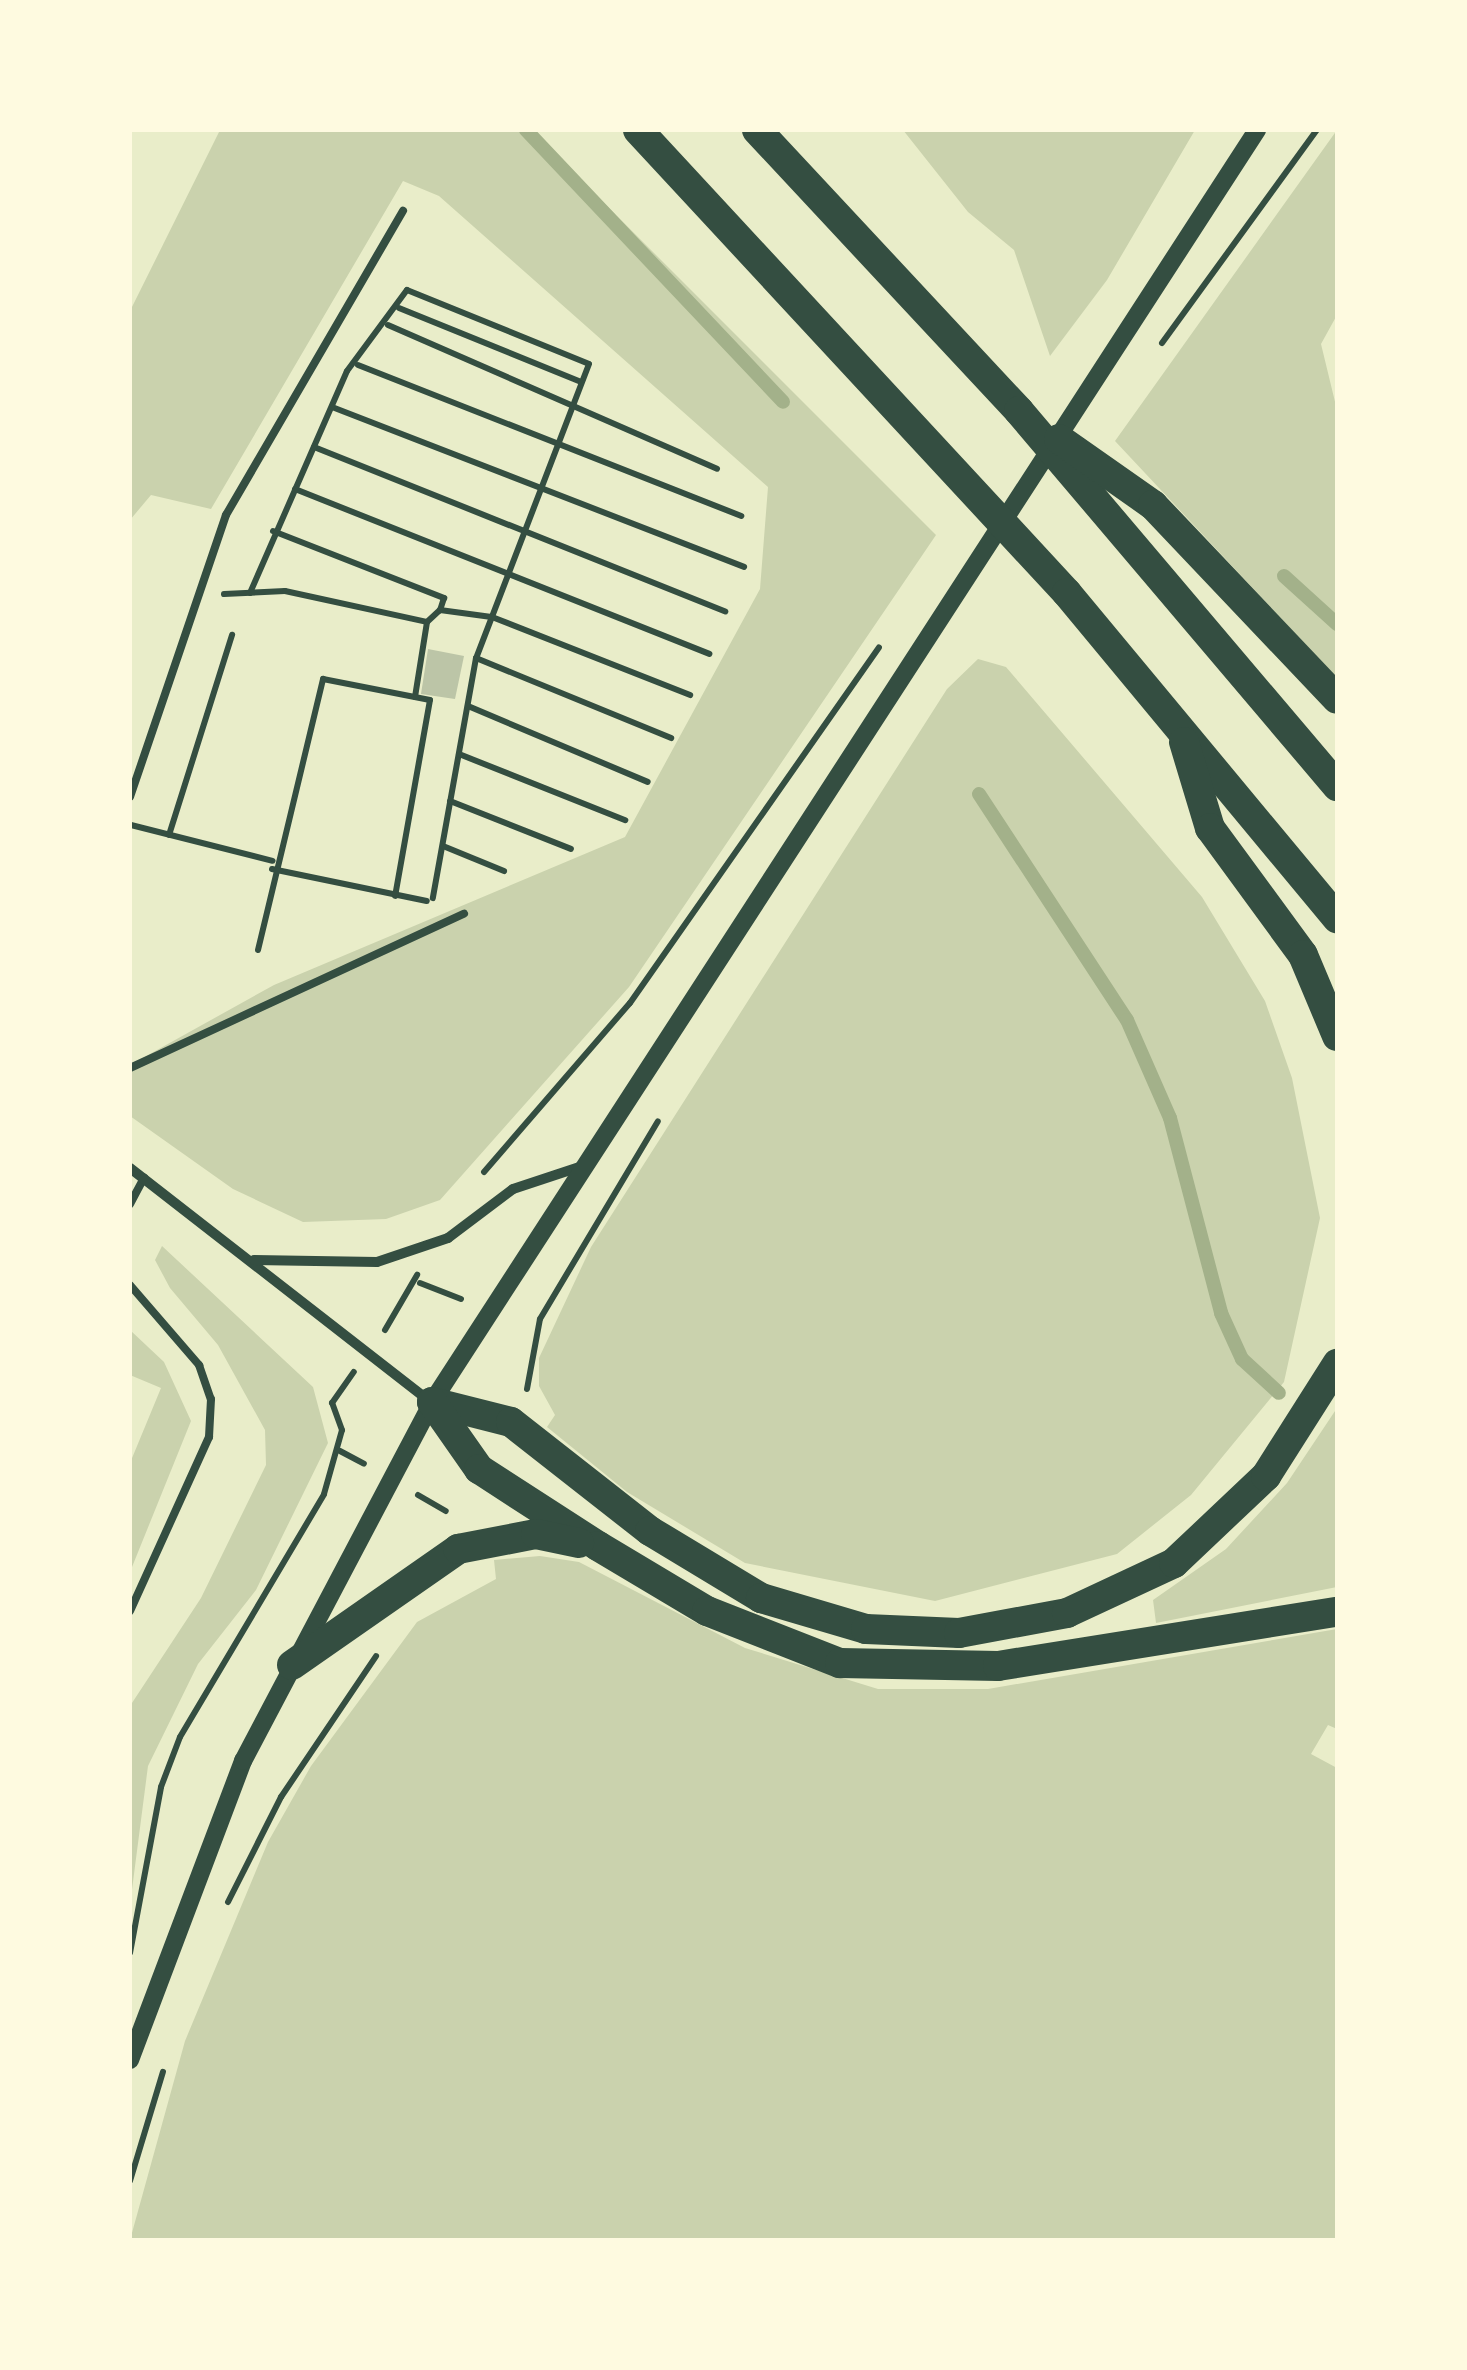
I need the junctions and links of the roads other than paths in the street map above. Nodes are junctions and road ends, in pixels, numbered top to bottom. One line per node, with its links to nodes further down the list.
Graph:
1 (638, 130): 7 (highway)
2 (757, 130): 5 (highway)
3 (1257, 130): 15 (street)
4 (402, 211): 9 (lane)
5 (1019, 411): 6 (highway); 8 (highway)
6 (1337, 699)
7 (1178, 724): 11 (highway); 12 (highway)
8 (1337, 786)
9 (130, 798)
10 (464, 914): 13 (lane)
11 (1337, 918)
12 (1337, 1036)
13 (130, 1068)
14 (130, 1168): 16 (street)
15 (580, 1168): 18 (street); 21 (street)
16 (144, 1178): 17 (lane); 18 (street)
17 (130, 1204)
18 (253, 1260): 21 (street)
19 (130, 1285): 23 (lane)
20 (1337, 1364): 21 (highway)
21 (432, 1402): 22 (highway); 25 (street)
22 (598, 1546): 24 (highway); 25 (highway)
23 (130, 1611)
24 (1337, 1612)
25 (292, 1665): 26 (street)
26 (130, 2060)

